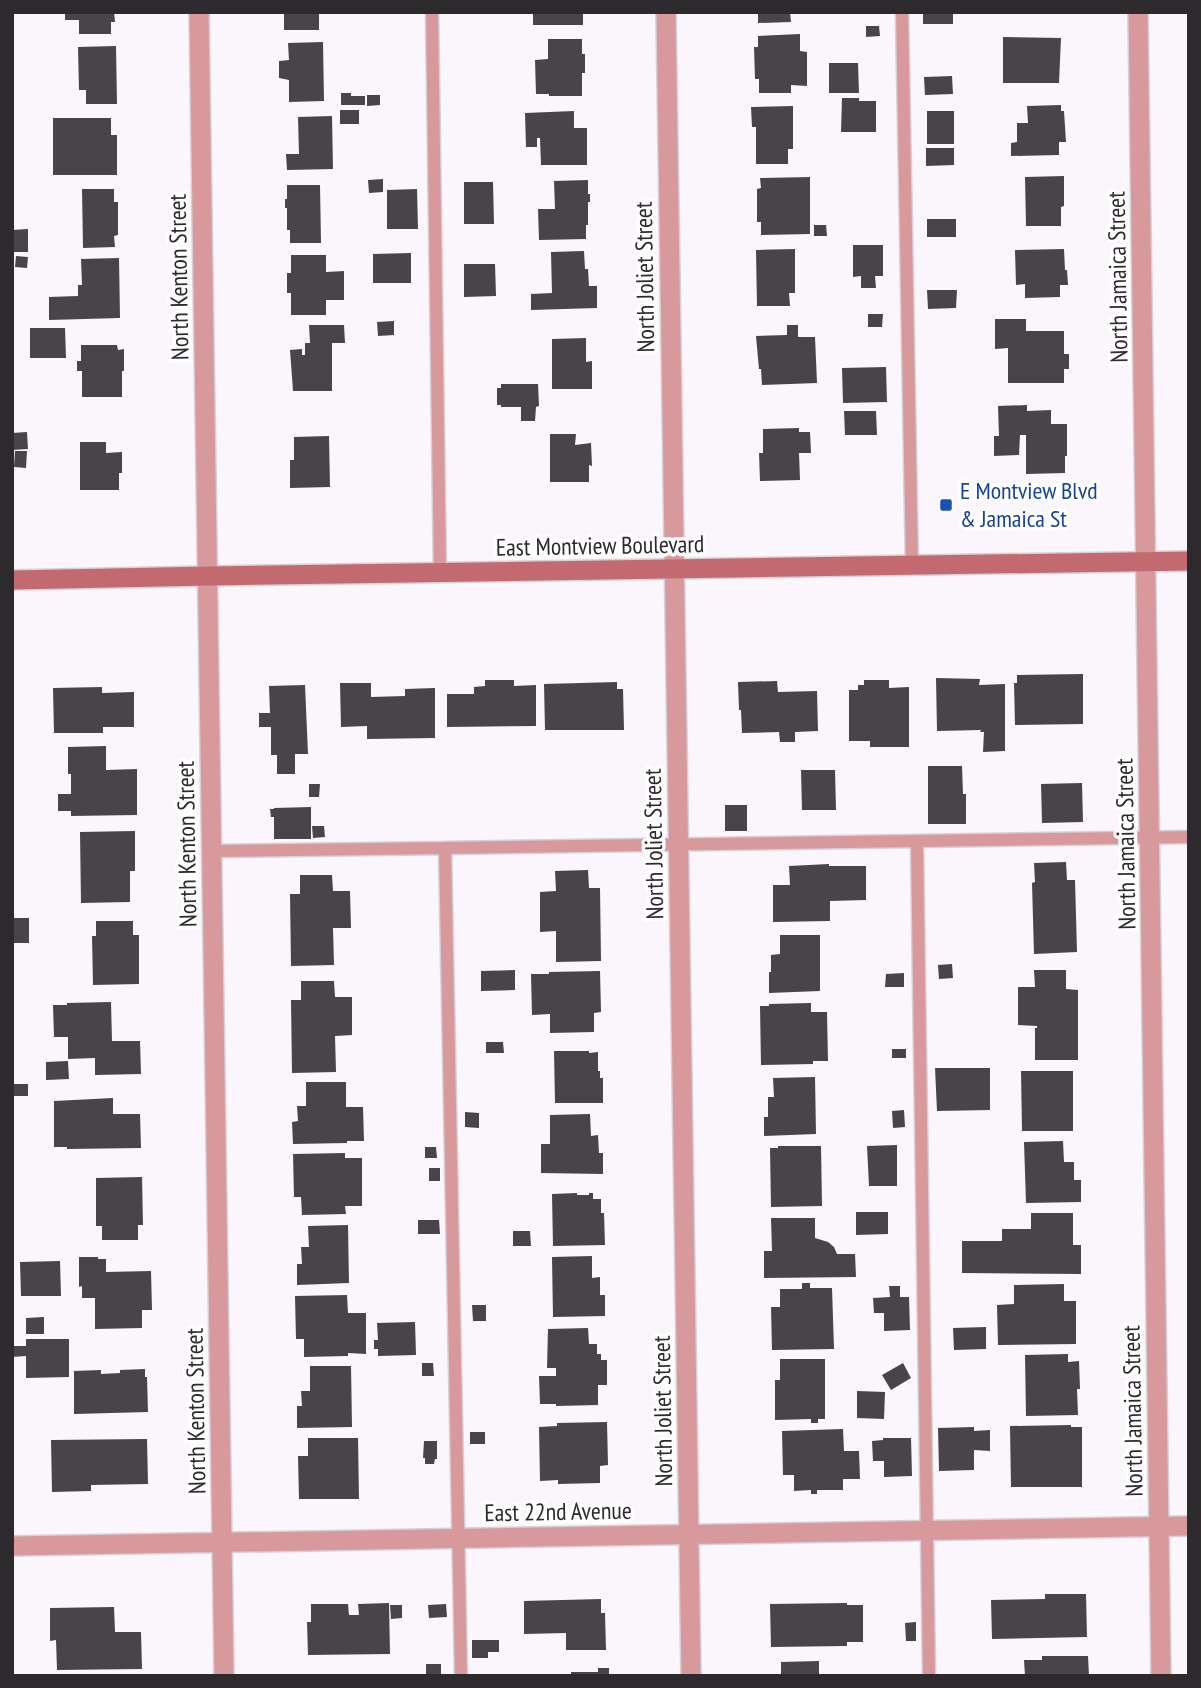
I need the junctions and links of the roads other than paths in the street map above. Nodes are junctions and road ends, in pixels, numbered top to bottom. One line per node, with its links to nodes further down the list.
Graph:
1 (199, 12): 11 (street, North Kenton Street)
2 (432, 12): 10 (lane)
3 (666, 12): 9 (street, North Joliet Street)
4 (902, 12): 8 (lane)
5 (1138, 12): 7 (street, North Jamaica Street)
6 (1189, 561): 7 (main road, East Montview Boulevard)
7 (1147, 562): 8 (main road, East Montview Boulevard); 14 (street, North Jamaica Street)
8 (912, 566): 9 (main road, East Montview Boulevard)
9 (674, 569): 10 (main road, East Montview Boulevard); 16 (street, North Joliet Street)
10 (440, 573): 11 (main road, East Montview Boulevard)
11 (209, 576): 12 (main road, East Montview Boulevard); 18 (street, North Kenton Street)
12 (12, 580)
13 (1189, 837): 14 (lane)
14 (1151, 838): 15 (lane); 19 (street, North Jamaica Street)
15 (917, 841): 16 (lane); 21 (lane)
16 (678, 845): 17 (lane); 22 (street, North Joliet Street)
17 (445, 848): 18 (lane); 23 (lane)
18 (212, 851): 24 (street, North Kenton Street)
19 (1159, 1526): 20 (street, East 22nd Avenue); 21 (street, East 22nd Avenue); 30 (street, North Jamaica Street)
20 (1189, 1526)
21 (927, 1530): 22 (street, East 22nd Avenue); 29 (lane)
22 (689, 1535): 23 (street, East 22nd Avenue); 28 (street, North Joliet Street)
23 (459, 1539): 24 (street, East 22nd Avenue); 27 (lane)
24 (222, 1543): 25 (street, East 22nd Avenue); 26 (street, North Kenton Street)
25 (12, 1546)
26 (225, 1676)
27 (461, 1676)
28 (691, 1676)
29 (929, 1676)
30 (1161, 1676)

